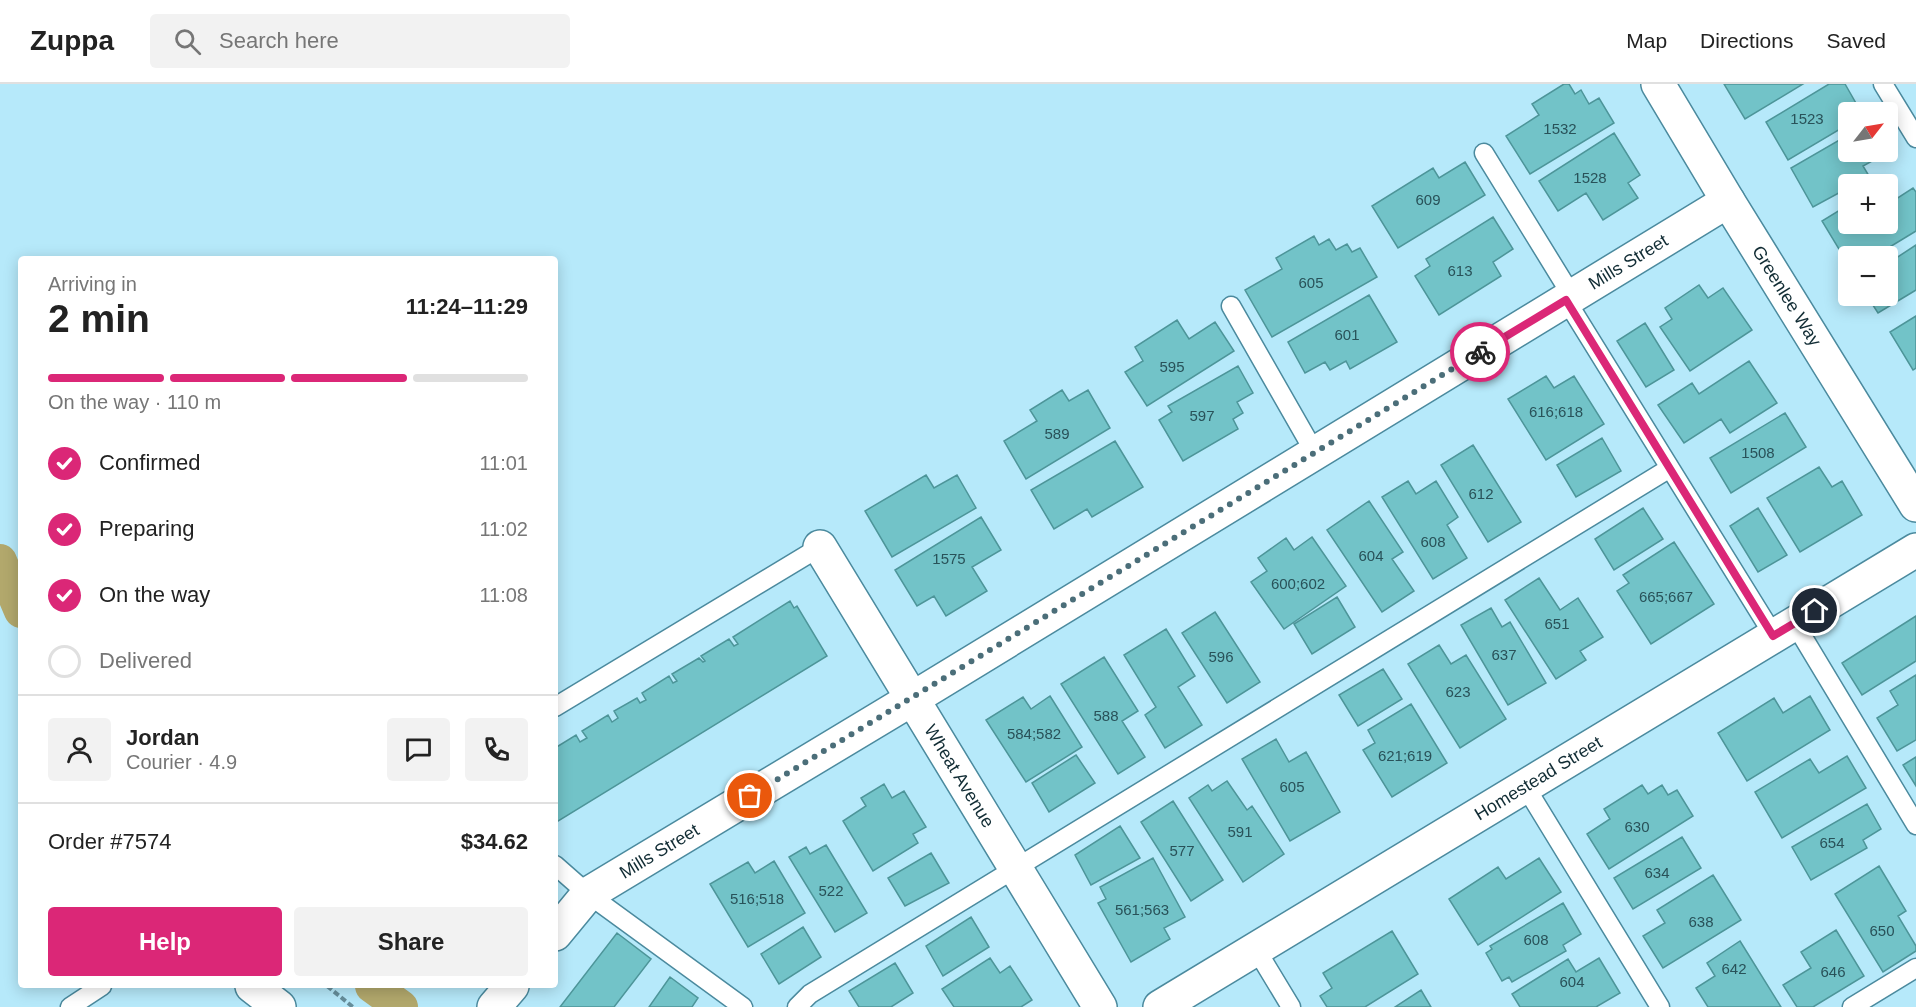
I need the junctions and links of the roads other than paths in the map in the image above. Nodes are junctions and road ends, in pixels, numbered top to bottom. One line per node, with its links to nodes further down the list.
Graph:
1 (1658, 84): 5 (street, Greenlee Way)
2 (1883, 84): 3 (lane)
3 (1916, 138)
4 (1484, 153): 6 (lane)
5 (1728, 201): 6 (street, Mills Street); 10 (street, Greenlee Way)
6 (1569, 298): 8 (street, Mills Street); 9 (lane)
7 (1231, 306): 8 (lane)
8 (1315, 453): 14 (street, Mills Street)
9 (1670, 468): 13 (lane); 18 (lane)
10 (1916, 504)
11 (820, 547): 14 (street, Wheat Avenue); 15 (lane)
12 (1916, 550): 13 (street, Homestead Street)
13 (1784, 630): 16 (street, Homestead Street); 17 (lane)
14 (912, 699): 18 (street, Wheat Avenue); 20 (street, Mills Street)
15 (558, 705)
16 (1525, 786): 22 (street, Homestead Street); 35 (lane)
17 (1916, 825)
18 (1014, 867): 31 (lane); 32 (street, Wheat Avenue)
19 (558, 868): 20 (lane)
20 (588, 894): 21 (street, Mills Street); 30 (lane)
21 (558, 930)
22 (1256, 949): 33 (street, Homestead Street); 34 (lane)
23 (1916, 968): 36 (lane)
24 (99, 988): 27 (lane)
25 (255, 988): 28 (street)
26 (510, 988): 29 (street)
27 (70, 1007)
28 (279, 1007)
29 (494, 1007)
30 (743, 1007)
31 (797, 1007)
32 (1100, 1007)
33 (1160, 1007)
34 (1291, 1007)
35 (1660, 1007)
36 (1852, 1007)

